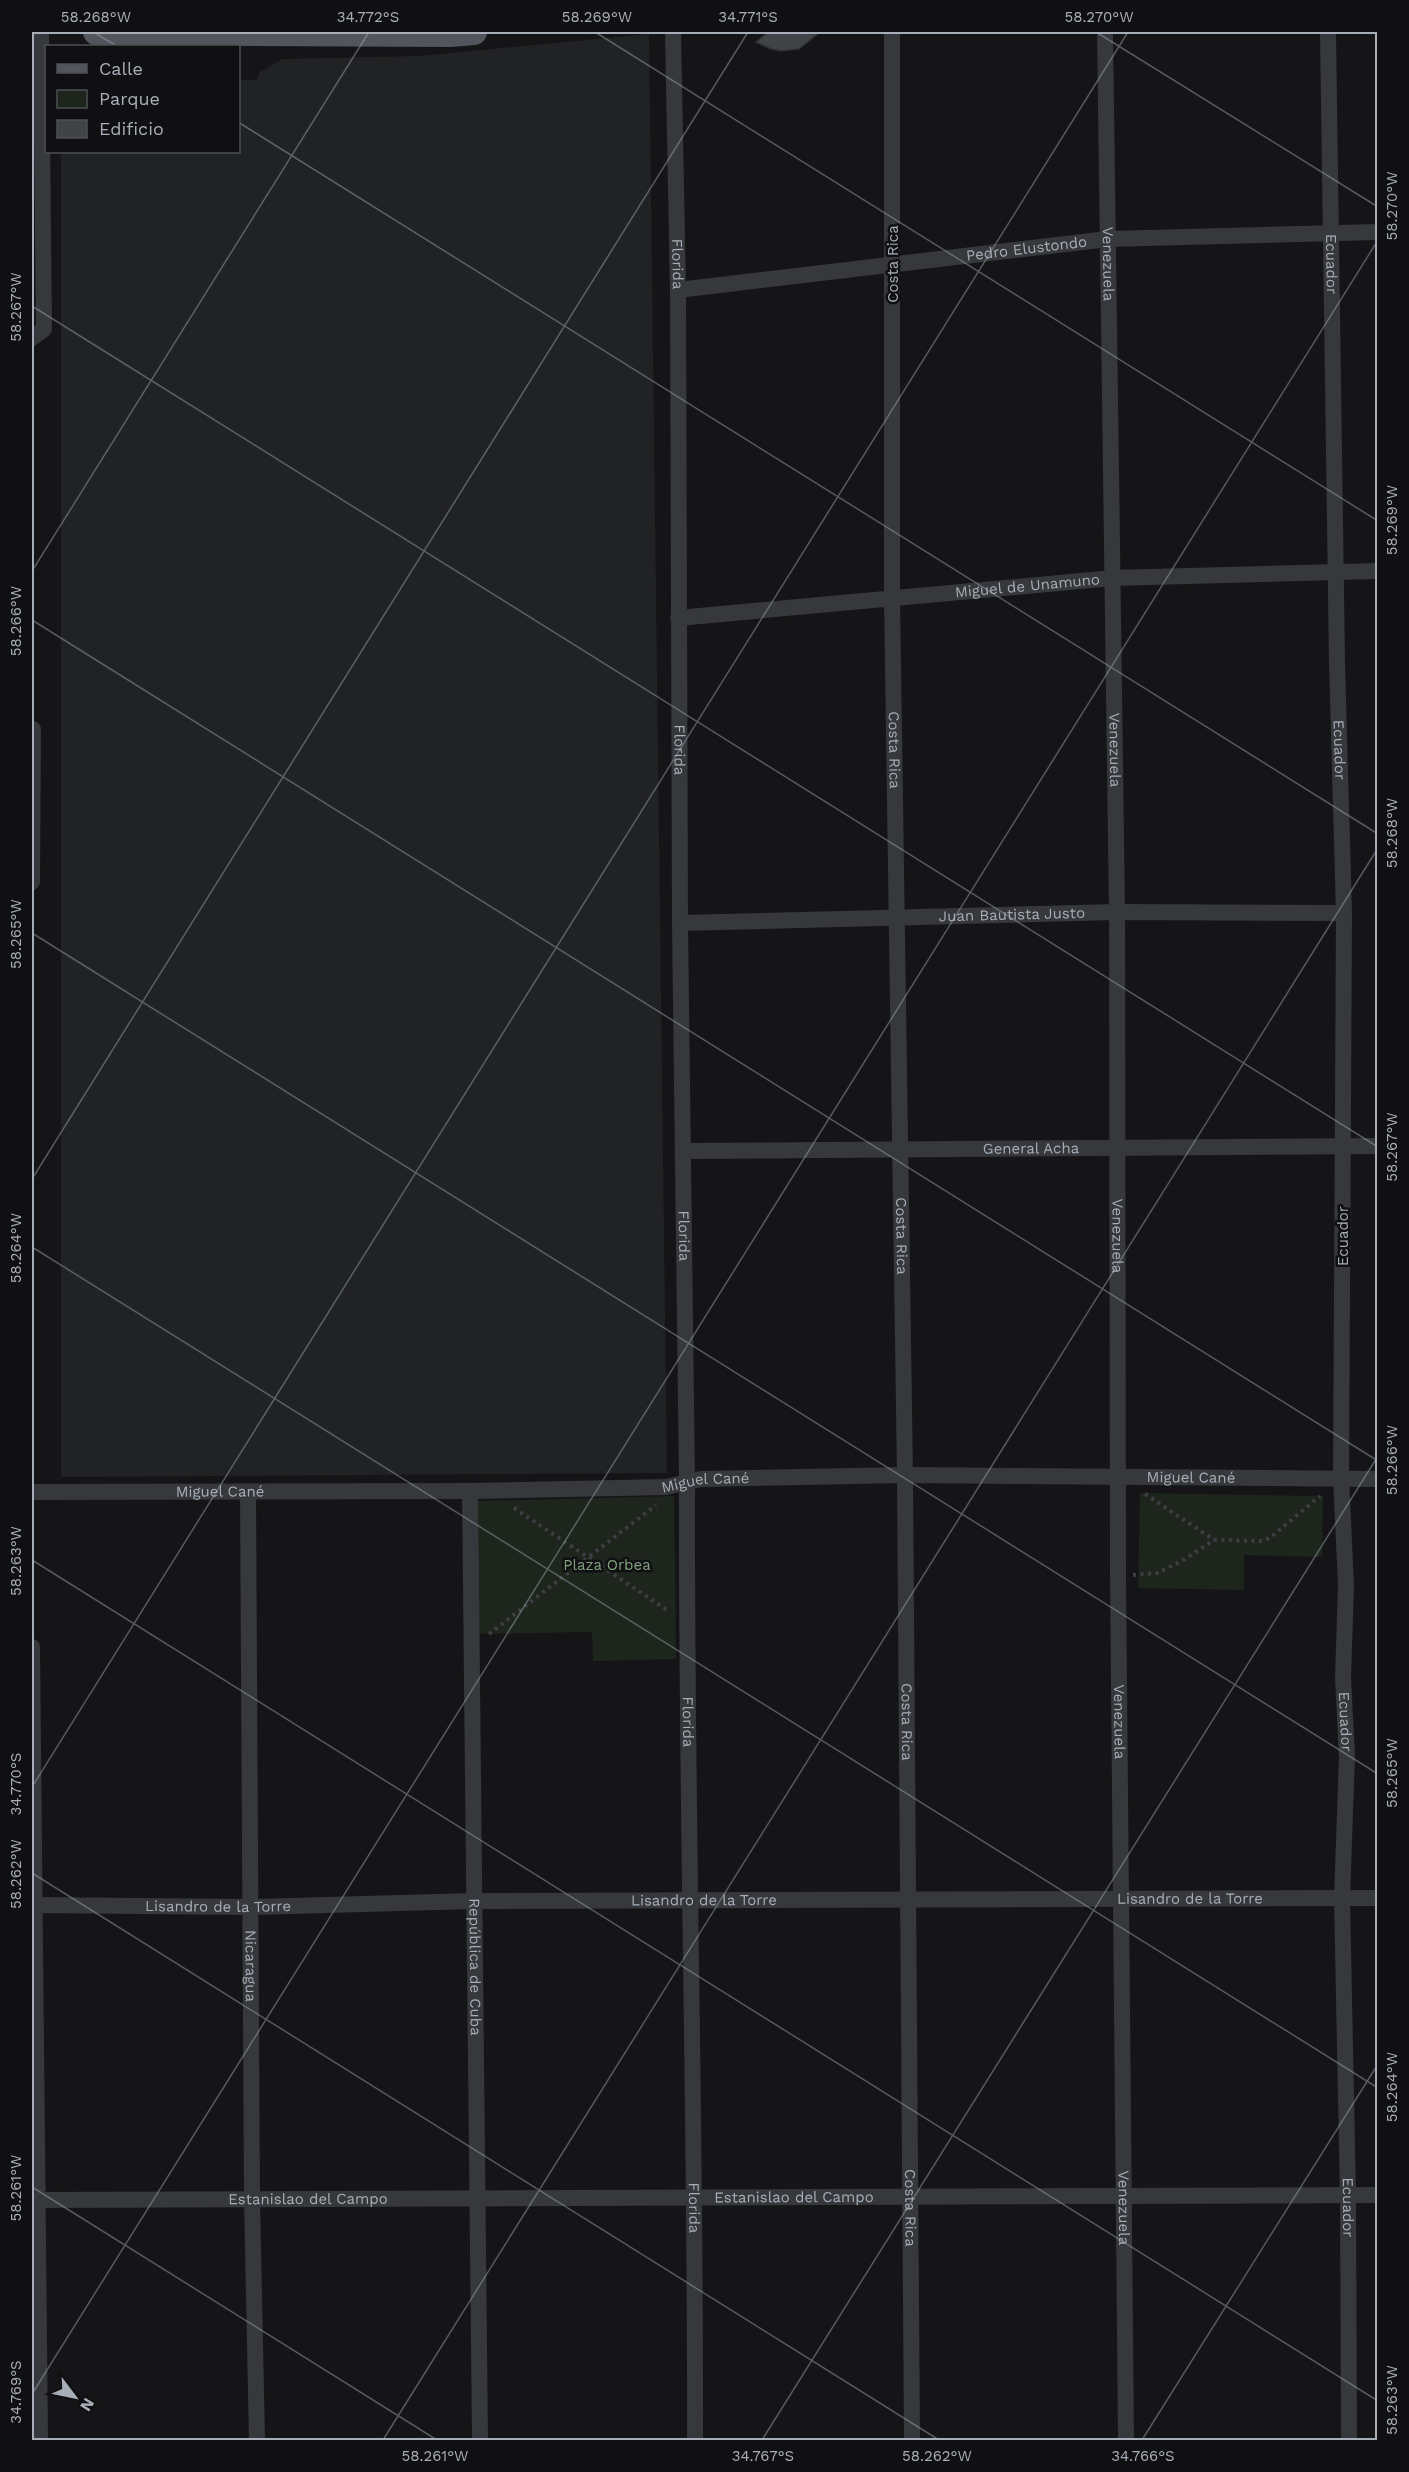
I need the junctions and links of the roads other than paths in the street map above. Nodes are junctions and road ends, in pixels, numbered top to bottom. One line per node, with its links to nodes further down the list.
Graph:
1 (41, 32): 14 (street)
2 (96, 32): 3 (main road)
3 (422, 32): 4 (main road)
4 (474, 32)
5 (674, 32): 13 (street, Florida)
6 (892, 32): 12 (street, Costa Rica)
7 (1105, 32): 11 (street, Venezuela)
8 (1328, 32): 10 (street, Ecuador)
9 (1377, 232): 10 (street, Pedro Elustondo)
10 (1333, 233): 11 (street, Pedro Elustondo); 15 (street, Ecuador)
11 (1108, 239): 12 (street, Pedro Elustondo); 17 (street, Venezuela)
12 (893, 266): 13 (street, Pedro Elustondo); 18 (street, Costa Rica)
13 (678, 290): 19 (street, Florida)
14 (38, 334)
15 (1337, 571): 16 (street, Miguel de Unamuno); 17 (street, Miguel de Unamuno); 23 (street, Ecuador)
16 (1377, 571)
17 (1113, 578): 18 (street, Miguel de Unamuno); 22 (street, Venezuela)
18 (892, 598): 19 (street, Miguel de Unamuno); 24 (street, Costa Rica)
19 (678, 618): 25 (street, Florida)
20 (33, 729): 21 (street)
21 (32, 882)
22 (1117, 912): 23 (street, Juan Bautista Justo); 24 (street, Juan Bautista Justo); 28 (street, Venezuela)
23 (1344, 913): 26 (street, Ecuador)
24 (898, 919): 25 (street, Juan Bautista Justo); 29 (street, Costa Rica)
25 (680, 923): 30 (street, Florida)
26 (1343, 1146): 27 (street, General Acha); 28 (street, General Acha); 33 (street, Ecuador)
27 (1377, 1146)
28 (1118, 1147): 29 (street, General Acha); 32 (street, Venezuela)
29 (902, 1150): 30 (street, General Acha); 31 (street, Costa Rica)
30 (683, 1151): 35 (street, Florida)
31 (905, 1475): 32 (street, Miguel Cané); 35 (street, Miguel Cané); 42 (street, Costa Rica)
32 (1119, 1477): 33 (street, Miguel Cané); 44 (street, Venezuela)
33 (1341, 1479): 34 (street, Miguel Cané); 40 (street, Ecuador)
34 (1377, 1479)
35 (687, 1482): 36 (street, Miguel Cané); 43 (street, Florida)
36 (470, 1491): 38 (street, Miguel Cané); 45 (street, República de Cuba)
37 (32, 1492): 38 (street, Miguel Cané)
38 (248, 1492): 47 (street, Nicaragua)
39 (32, 1647): 46 (street)
40 (1342, 1898): 41 (street, Lisandro de la Torre); 44 (street, Lisandro de la Torre); 49 (street, Ecuador)
41 (1377, 1898)
42 (909, 1899): 43 (street, Lisandro de la Torre); 44 (street, Lisandro de la Torre); 52 (street, Costa Rica)
43 (691, 1900): 45 (street, Lisandro de la Torre); 51 (street, Florida)
44 (1122, 1900): 50 (street, Venezuela)
45 (473, 1901): 47 (street, Lisandro de la Torre); 55 (street, República de Cuba)
46 (33, 1905): 47 (street, Lisandro de la Torre); 53 (street)
47 (252, 1907): 54 (street, Nicaragua)
48 (1377, 2195): 49 (street, Estanislao del Campo)
49 (1348, 2196): 50 (street, Estanislao del Campo); 62 (street, Ecuador)
50 (1125, 2197): 52 (street, Estanislao del Campo); 61 (street, Venezuela)
51 (695, 2198): 52 (street, Estanislao del Campo); 55 (street, Estanislao del Campo); 59 (street, Florida)
52 (910, 2198): 60 (street, Costa Rica)
53 (35, 2200): 54 (street, Estanislao del Campo); 56 (street)
54 (252, 2200): 55 (street, Estanislao del Campo); 57 (street, Nicaragua)
55 (476, 2200): 58 (street, República de Cuba)
56 (40, 2440)
57 (257, 2440)
58 (480, 2440)
59 (695, 2440)
60 (912, 2440)
61 (1126, 2440)
62 (1349, 2440)

